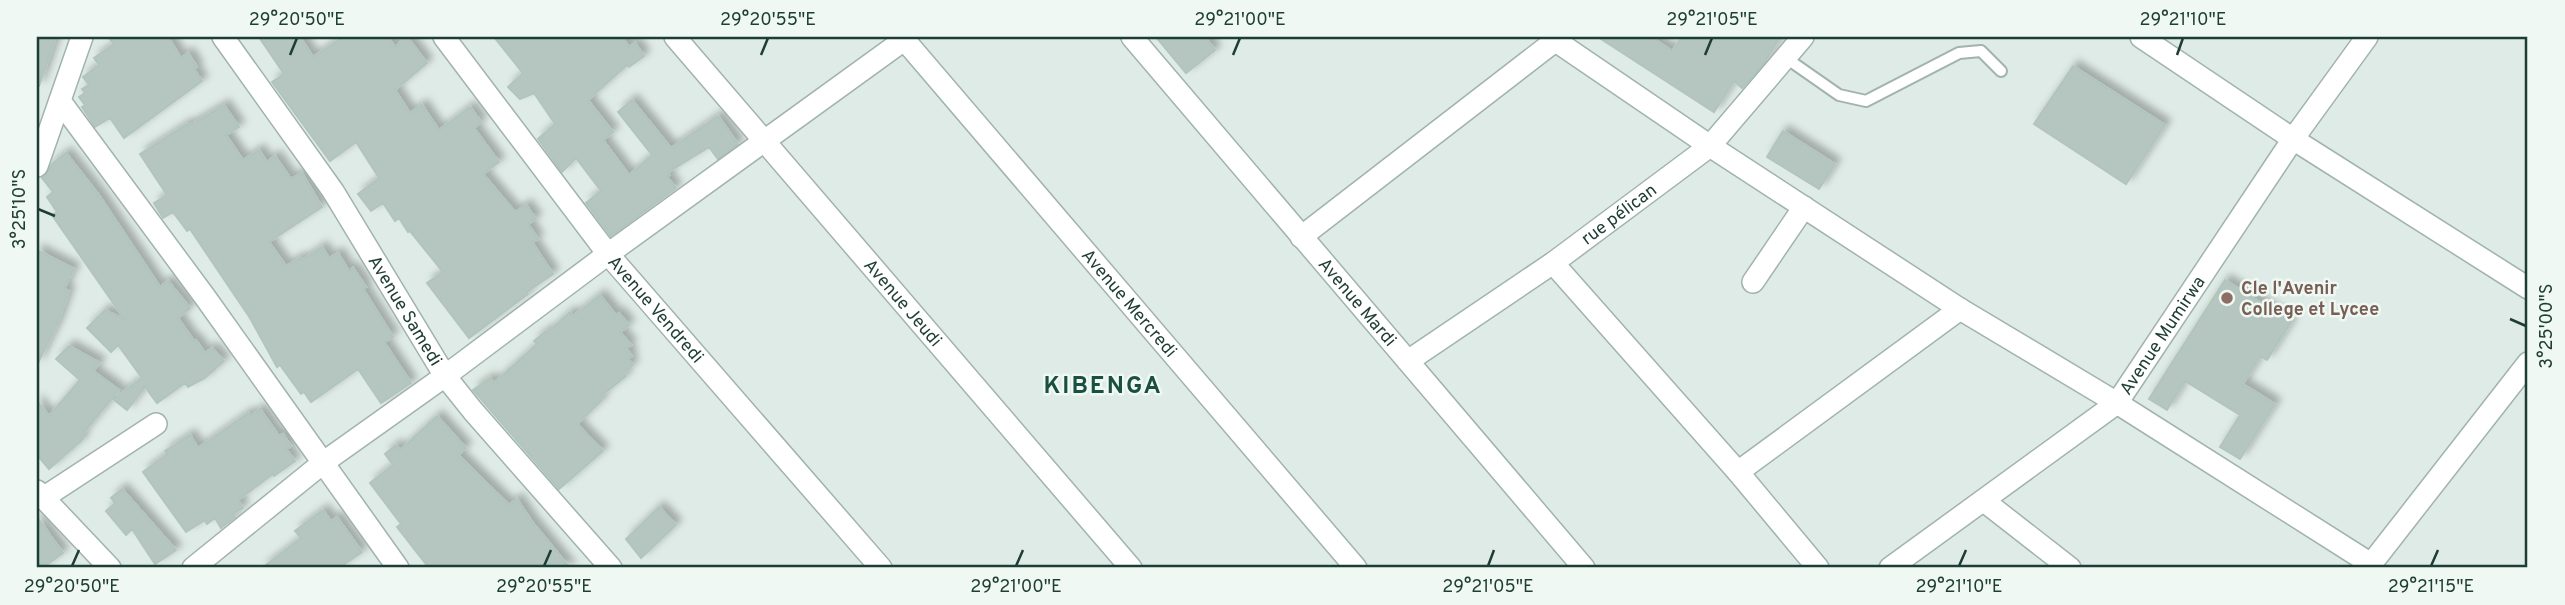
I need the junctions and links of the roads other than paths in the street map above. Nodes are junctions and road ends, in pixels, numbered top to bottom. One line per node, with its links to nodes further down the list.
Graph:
1 (82, 37): 13 (street)
2 (223, 37): 27 (street, Avenue Samedi)
3 (444, 37): 20 (street, Avenue Vendredi)
4 (675, 37): 15 (street, Avenue Jeudi)
5 (1132, 37): 19 (street, Avenue Mardi)
6 (1802, 37): 11 (street, rue pélican)
7 (2141, 37): 14 (street)
8 (2367, 37): 14 (street, Avenue Mumirwa)
9 (905, 38): 15 (street); 41 (street, Avenue Mercredi)
10 (1556, 38): 16 (street); 19 (street)
11 (1786, 58): 12 (lane); 16 (street, rue pélican)
12 (2001, 71)
13 (60, 101): 17 (street); 30 (street)
14 (2293, 139): 23 (street); 28 (street, Avenue Mumirwa)
15 (763, 142): 20 (street); 40 (street, Avenue Jeudi)
16 (1710, 146): 18 (street); 21 (street, rue pélican)
17 (37, 166)
18 (1804, 207): 22 (street); 24 (street)
19 (1301, 237): 25 (street, Avenue Mardi)
20 (608, 254): 27 (street); 39 (street, Avenue Vendredi)
21 (1553, 263): 25 (street, rue pélican); 31 (street)
22 (1753, 282)
23 (2528, 288)
24 (1960, 309): 28 (street); 31 (street)
25 (1408, 361): 42 (street, Avenue Mardi)
26 (2528, 363): 35 (street)
27 (445, 376): 30 (street); 34 (street, Avenue Samedi)
28 (2117, 402): 33 (street, Avenue Mumirwa); 35 (street)
29 (156, 424): 32 (street)
30 (324, 462): 37 (street); 38 (street)
31 (1738, 472): 43 (street)
32 (40, 494): 36 (street)
33 (1984, 500): 44 (street, Avenue Mumirwa); 45 (street)
34 (601, 565)
35 (2370, 566)
36 (110, 568)
37 (193, 568)
38 (398, 568)
39 (881, 568)
40 (1131, 568)
41 (1356, 568)
42 (1584, 568)
43 (1818, 568)
44 (1890, 568)
45 (2070, 568)

